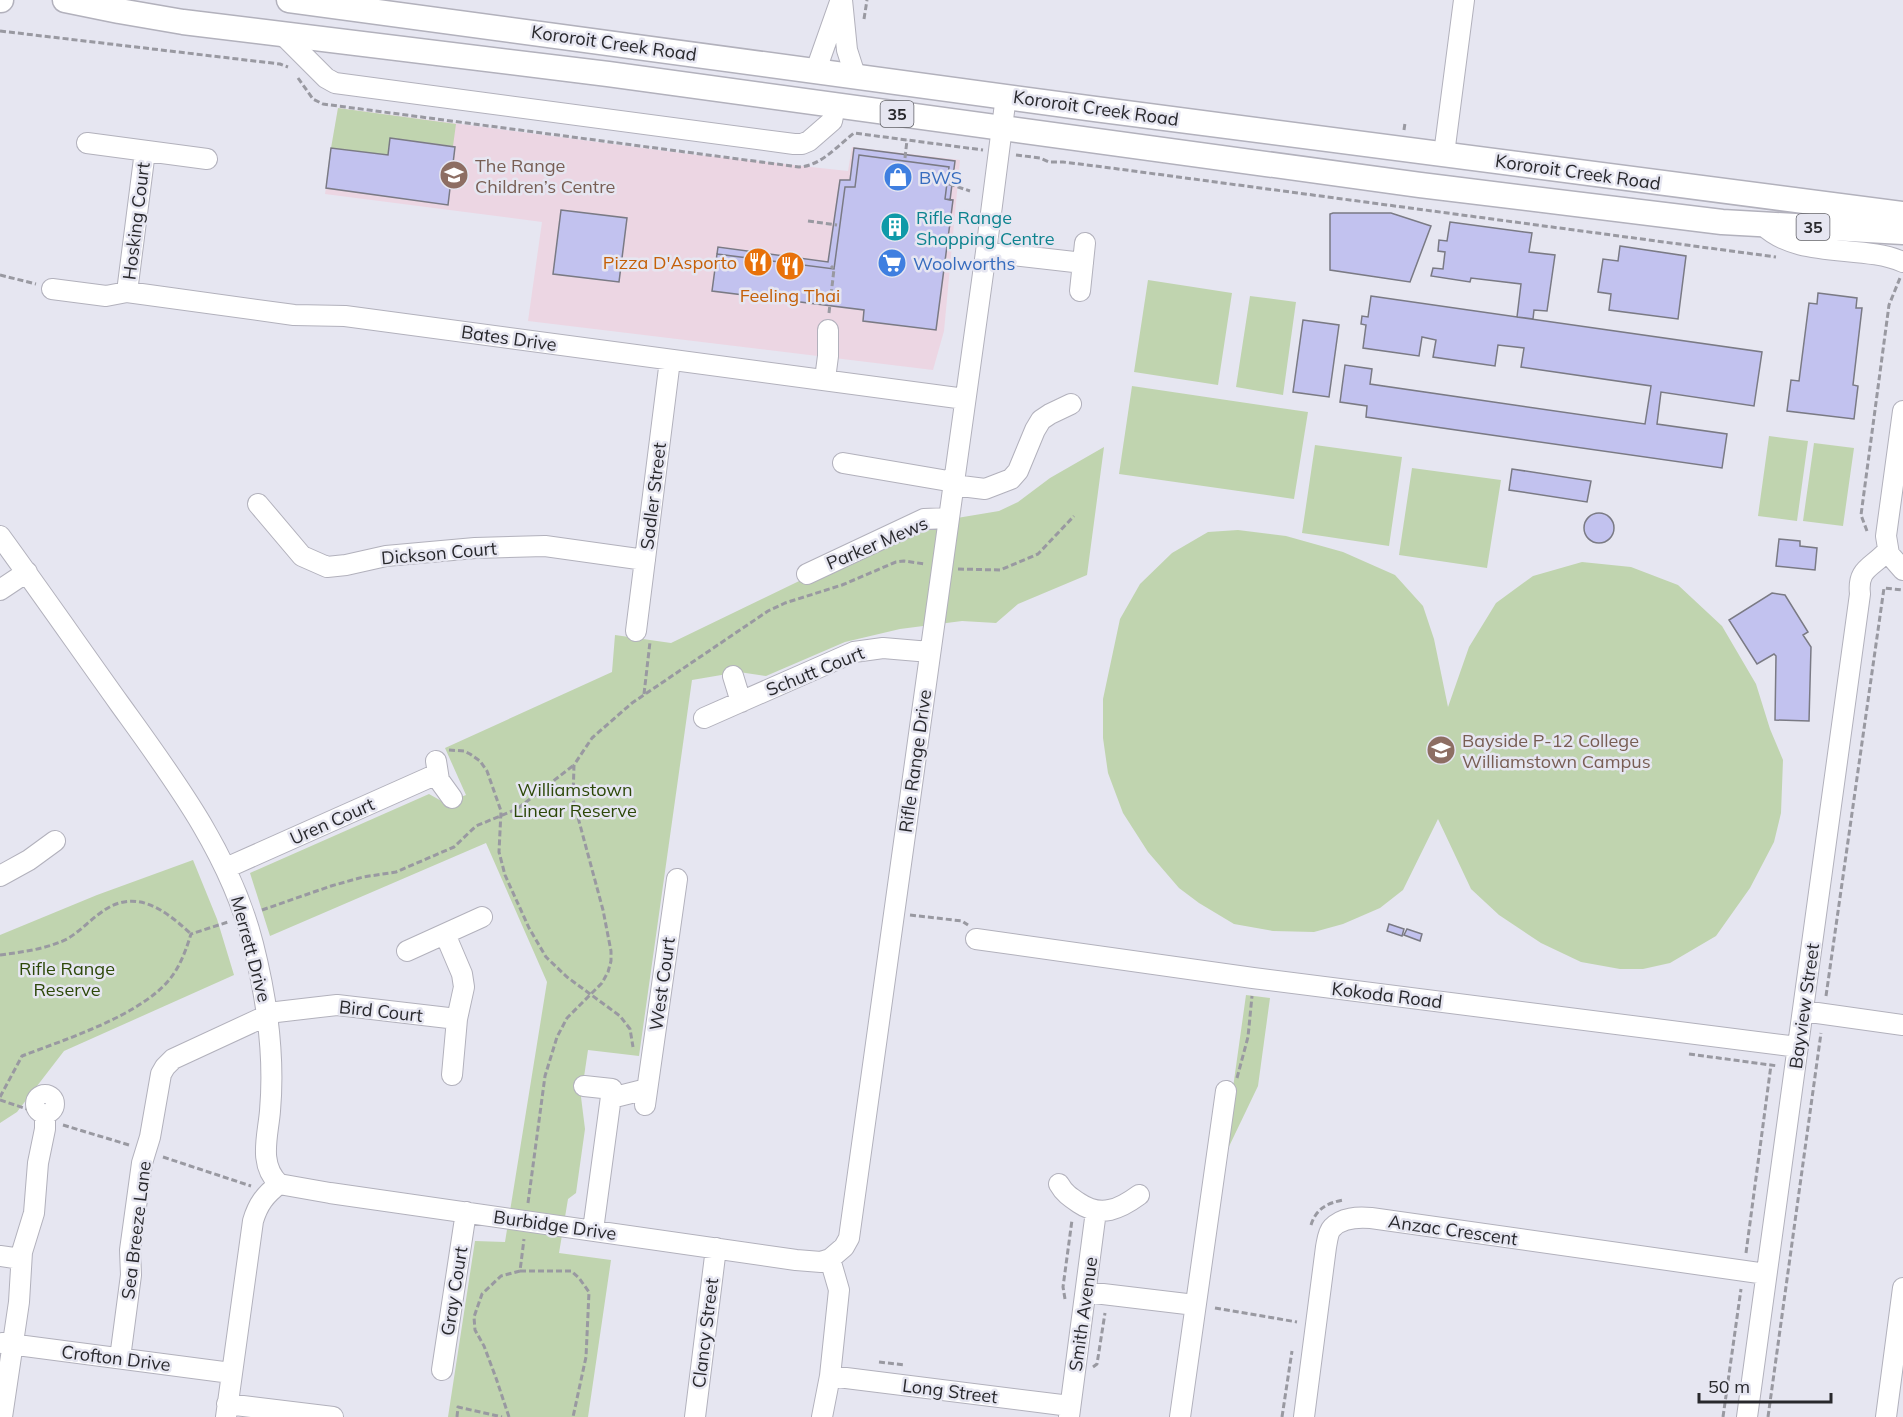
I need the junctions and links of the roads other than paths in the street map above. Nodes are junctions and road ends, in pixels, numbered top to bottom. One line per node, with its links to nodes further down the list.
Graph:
1 (65, 0): 5 (main road, Kororoit Creek Road / 35)
2 (289, 0): 6 (main road, Kororoit Creek Road / 35)
3 (841, 0): 6 (street); 7 (street)
4 (1464, 0): 13 (street)
5 (281, 33): 9 (main road, Kororoit Creek Road / 35); 9 (street)
6 (809, 69): 7 (main road, Kororoit Creek Road / 35); 9 (main road)
7 (855, 75): 8 (main road, Kororoit Creek Road / 35)
8 (1006, 96): 10 (street, Rifle Range Drive); 13 (main road, Kororoit Creek Road / 35)
9 (835, 106): 10 (main road, Kororoit Creek Road / 35)
10 (1002, 129): 17 (main road, Kororoit Creek Road / 35); 20 (street, Rifle Range Drive)
11 (87, 143): 12 (street, Hosking Court)
12 (145, 150): 14 (street, Hosking Court); 25 (street, Hosking Court)
13 (1444, 154): 15 (main road, Kororoit Creek Road / 35)
14 (207, 159)
15 (1743, 194): 16 (main road, Kororoit Creek Road / 35); 17 (main road)
16 (1903, 214)
17 (1756, 224): 18 (main road, Kororoit Creek Road / 35); 22 (street)
18 (1903, 232)
19 (1085, 243): 21 (street)
20 (987, 252): 21 (street); 29 (street, Rifle Range Drive)
21 (1083, 264): 24 (street)
22 (1902, 268)
23 (52, 289): 25 (street, Bates Drive)
24 (1080, 291)
25 (127, 292): 27 (street, Bates Drive)
26 (828, 330): 28 (street)
27 (670, 360): 28 (street, Bates Drive); 37 (street, Sadler Street)
28 (825, 380): 29 (street, Bates Drive)
29 (965, 399): 33 (street, Rifle Range Drive)
30 (1071, 404): 33 (street)
31 (1903, 411): 38 (street)
32 (843, 463): 33 (street)
33 (954, 484): 35 (street, Rifle Range Drive)
34 (258, 504): 37 (street, Dickson Court)
35 (949, 518): 40 (street, Parker Mews); 43 (street, Rifle Range Drive)
36 (0, 536): 39 (street, Merrett Drive)
37 (645, 560): 42 (street, Sadler Street)
38 (1898, 562): 56 (street, Bayview Street)
39 (27, 572): 41 (street); 49 (street, Merrett Drive)
40 (807, 574)
41 (0, 590)
42 (643, 634)
43 (930, 652): 45 (street, Schutt Court); 76 (street, Rifle Range Drive)
44 (733, 676): 45 (street)
45 (741, 702): 46 (street, Schutt Court)
46 (704, 718)
47 (452, 798): 49 (street, Uren Court)
48 (55, 841): 50 (street)
49 (226, 868): 57 (street, Merrett Drive)
50 (0, 876)
51 (676, 879): 65 (street, West Court)
52 (483, 917): 53 (street)
53 (445, 934): 55 (street); 58 (street)
54 (976, 939): 60 (street, Kokoda Road)
55 (407, 951)
56 (1803, 1011): 59 (street); 60 (street, Bayview Street)
57 (268, 1014): 58 (street, Bird Court); 61 (street, Bird Court); 67 (street, Merrett Drive)
58 (449, 1018): 62 (street)
59 (1903, 1025)
60 (1798, 1047): 77 (street, Bayview Street)
61 (165, 1067): 82 (street, Sea Breeze Lane)
62 (452, 1075)
63 (584, 1086): 65 (street)
64 (1226, 1090): 80 (street)
65 (611, 1098): 72 (street)
66 (45, 1117): 75 (street)
67 (279, 1184): 71 (street, Burbidge Drive); 84 (street)
68 (1064, 1192): 70 (street)
69 (1131, 1201): 70 (street)
70 (1096, 1211): 79 (street, Smith Avenue)
71 (466, 1212): 72 (street, Burbidge Drive); 83 (street, Gray Court)
72 (593, 1230): 73 (street, Burbidge Drive)
73 (716, 1248): 76 (street, Burbidge Drive); 90 (street, Clancy Street)
74 (0, 1256): 75 (street)
75 (21, 1259): 81 (street)
76 (830, 1259): 85 (street)
77 (1766, 1274): 93 (street, Anzac Crescent); 94 (street, Bayview Street)
78 (1903, 1288): 95 (street)
79 (1086, 1292): 80 (street); 87 (street, Smith Avenue)
80 (1195, 1305): 92 (street)
81 (6, 1344): 82 (street, Crofton Drive); 88 (street)
82 (120, 1358): 84 (street, Crofton Drive)
83 (442, 1370)
84 (231, 1373): 86 (street)
85 (830, 1376): 87 (street, Long Street); 91 (street)
86 (226, 1411): 89 (street)
87 (1070, 1412)
88 (3, 1417)
89 (333, 1417)
90 (695, 1417)
91 (822, 1417)
92 (1180, 1417)
93 (1304, 1417)
94 (1747, 1417)
95 (1886, 1417)

